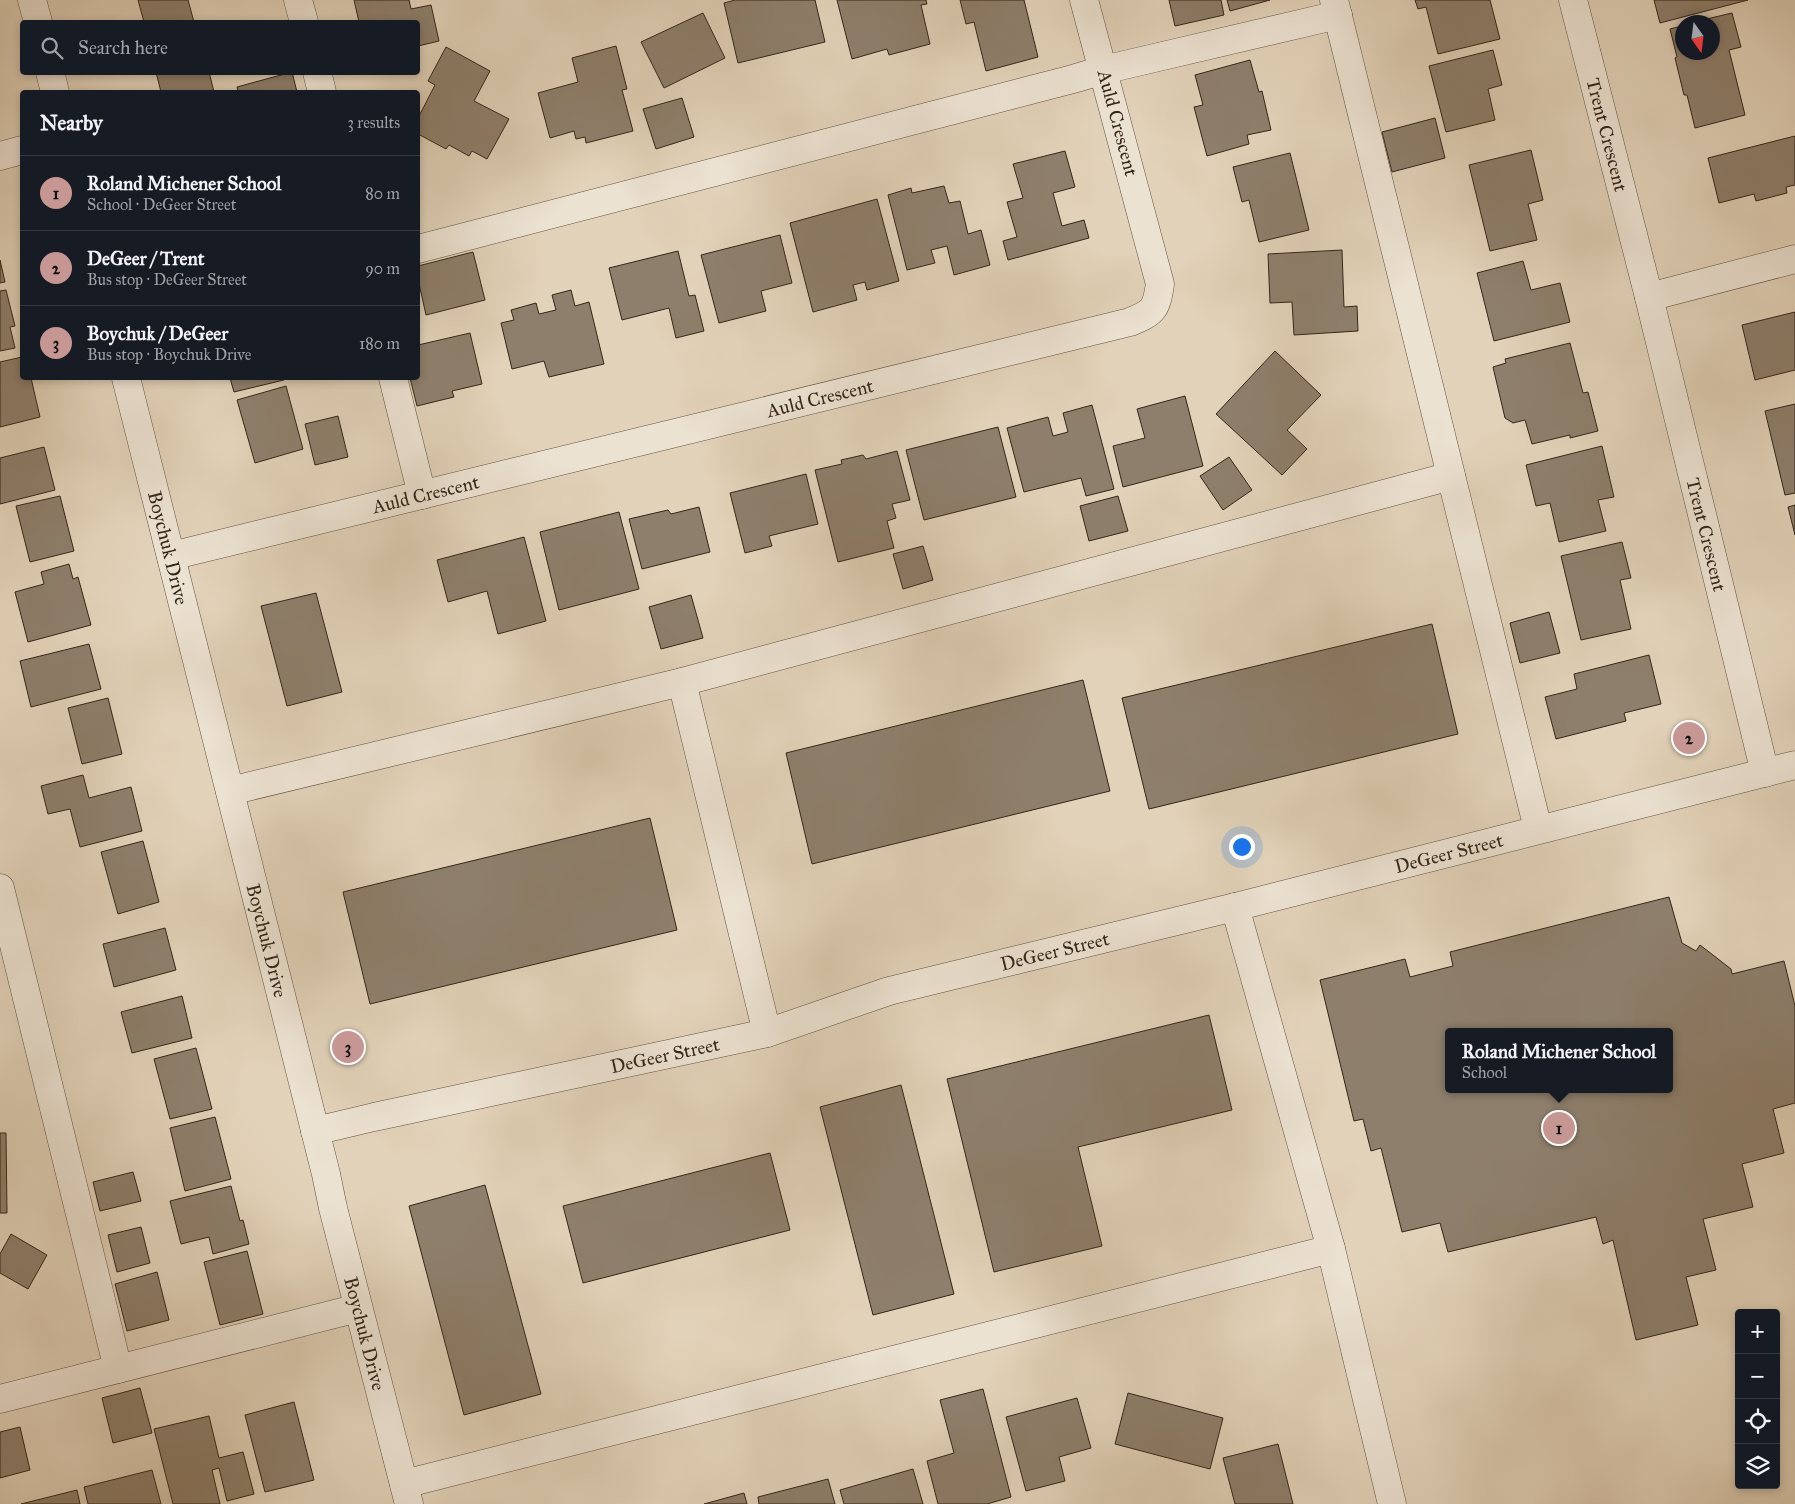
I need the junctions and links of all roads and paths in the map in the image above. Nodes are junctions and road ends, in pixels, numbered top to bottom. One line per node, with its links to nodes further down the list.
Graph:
1 (32, 0): 6 (street)
2 (298, 0): 7 (street)
3 (1084, 0): 8 (street, Auld Crescent)
4 (1574, 0): 17 (street, Trent Crescent)
5 (1336, 7): 8 (street); 20 (street)
6 (37, 20)
7 (303, 20)
8 (1103, 70): 15 (street); 21 (street, Auld Crescent)
9 (51, 75): 11 (street)
10 (318, 75): 12 (street)
11 (54, 90)
12 (322, 90)
13 (20, 151): 14 (street)
14 (0, 156)
15 (420, 247)
16 (1795, 259): 17 (street)
17 (1649, 297): 25 (street, Trent Crescent)
18 (127, 380): 22 (street, Boychuk Drive)
19 (394, 380): 21 (street)
20 (1451, 476): 23 (street); 27 (street)
21 (422, 494): 22 (street, Auld Crescent)
22 (171, 556): 26 (street, Boychuk Drive)
23 (682, 682): 26 (street); 30 (street)
24 (1795, 765): 25 (street, DeGeer Street)
25 (1765, 773): 27 (street, DeGeer Street)
26 (230, 791): 31 (street, Boychuk Drive)
27 (1538, 829): 29 (street, DeGeer Street)
28 (1, 899): 34 (street)
29 (1234, 908): 30 (street, DeGeer Street); 32 (street)
30 (767, 1033): 31 (street, DeGeer Street)
31 (315, 1131): 33 (street, Boychuk Drive)
32 (1331, 1249): 36 (street); 37 (street)
33 (358, 1308): 34 (street); 36 (street, Boychuk Drive)
34 (118, 1369): 35 (street)
35 (0, 1399)
36 (406, 1494)
37 (1392, 1504)

